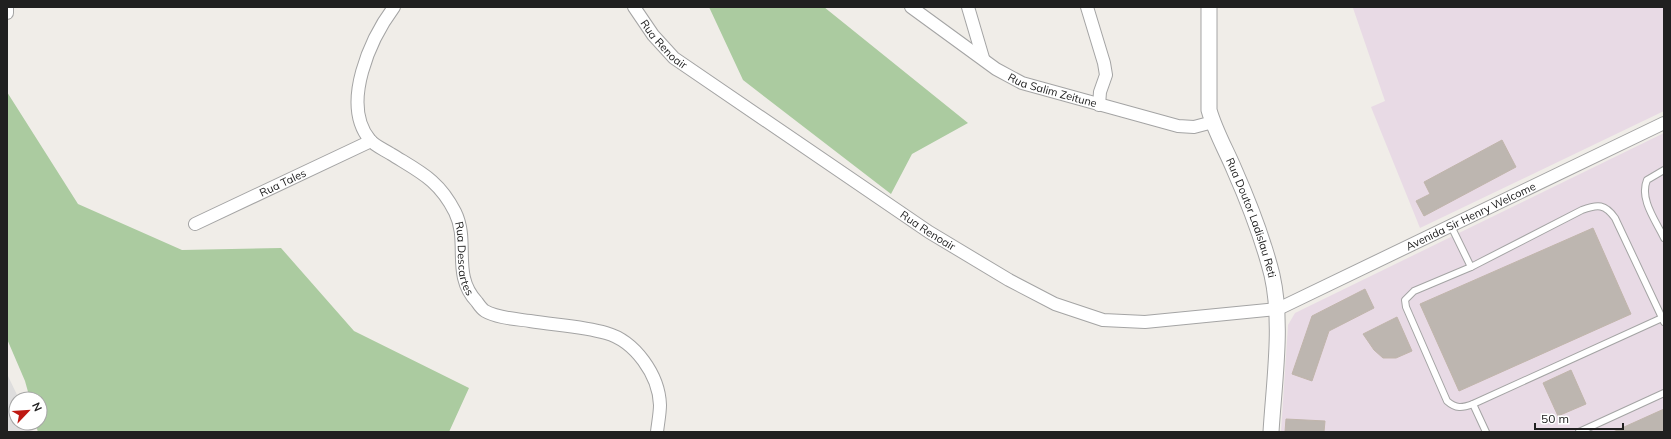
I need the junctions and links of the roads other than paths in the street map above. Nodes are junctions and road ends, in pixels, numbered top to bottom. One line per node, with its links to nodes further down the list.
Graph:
1 (7, 7): 8 (street)
2 (394, 7): 13 (street)
3 (634, 7): 19 (street, Rua Renoair)
4 (911, 7): 9 (street, Rua Salim Zeitune)
5 (968, 7): 9 (street)
6 (1087, 7): 10 (street)
7 (1209, 7): 11 (street, Rua Doutor Ladislau Reti)
8 (7, 13)
9 (983, 58): 10 (street, Rua Salim Zeitune)
10 (1099, 105): 11 (street, Rua Salim Zeitune)
11 (1213, 122): 19 (street, Rua Doutor Ladislau Reti)
12 (1664, 123): 16 (street, Avenida Sir Henry Welcome)
13 (371, 140): 15 (street, Rua Tales); 23 (street, Rua Descartes)
14 (1664, 170): 17 (lane)
15 (195, 224)
16 (1451, 226): 18 (lane); 19 (street, Avenida Sir Henry Welcome)
17 (1664, 238)
18 (1471, 267): 20 (lane); 22 (lane)
19 (1278, 309): 24 (street, Rua Doutor Ladislau Reti)
20 (1663, 320): 22 (lane)
21 (1664, 393): 26 (lane)
22 (1473, 404): 25 (lane)
23 (657, 432)
24 (1271, 432)
25 (1486, 432)
26 (1579, 432)

